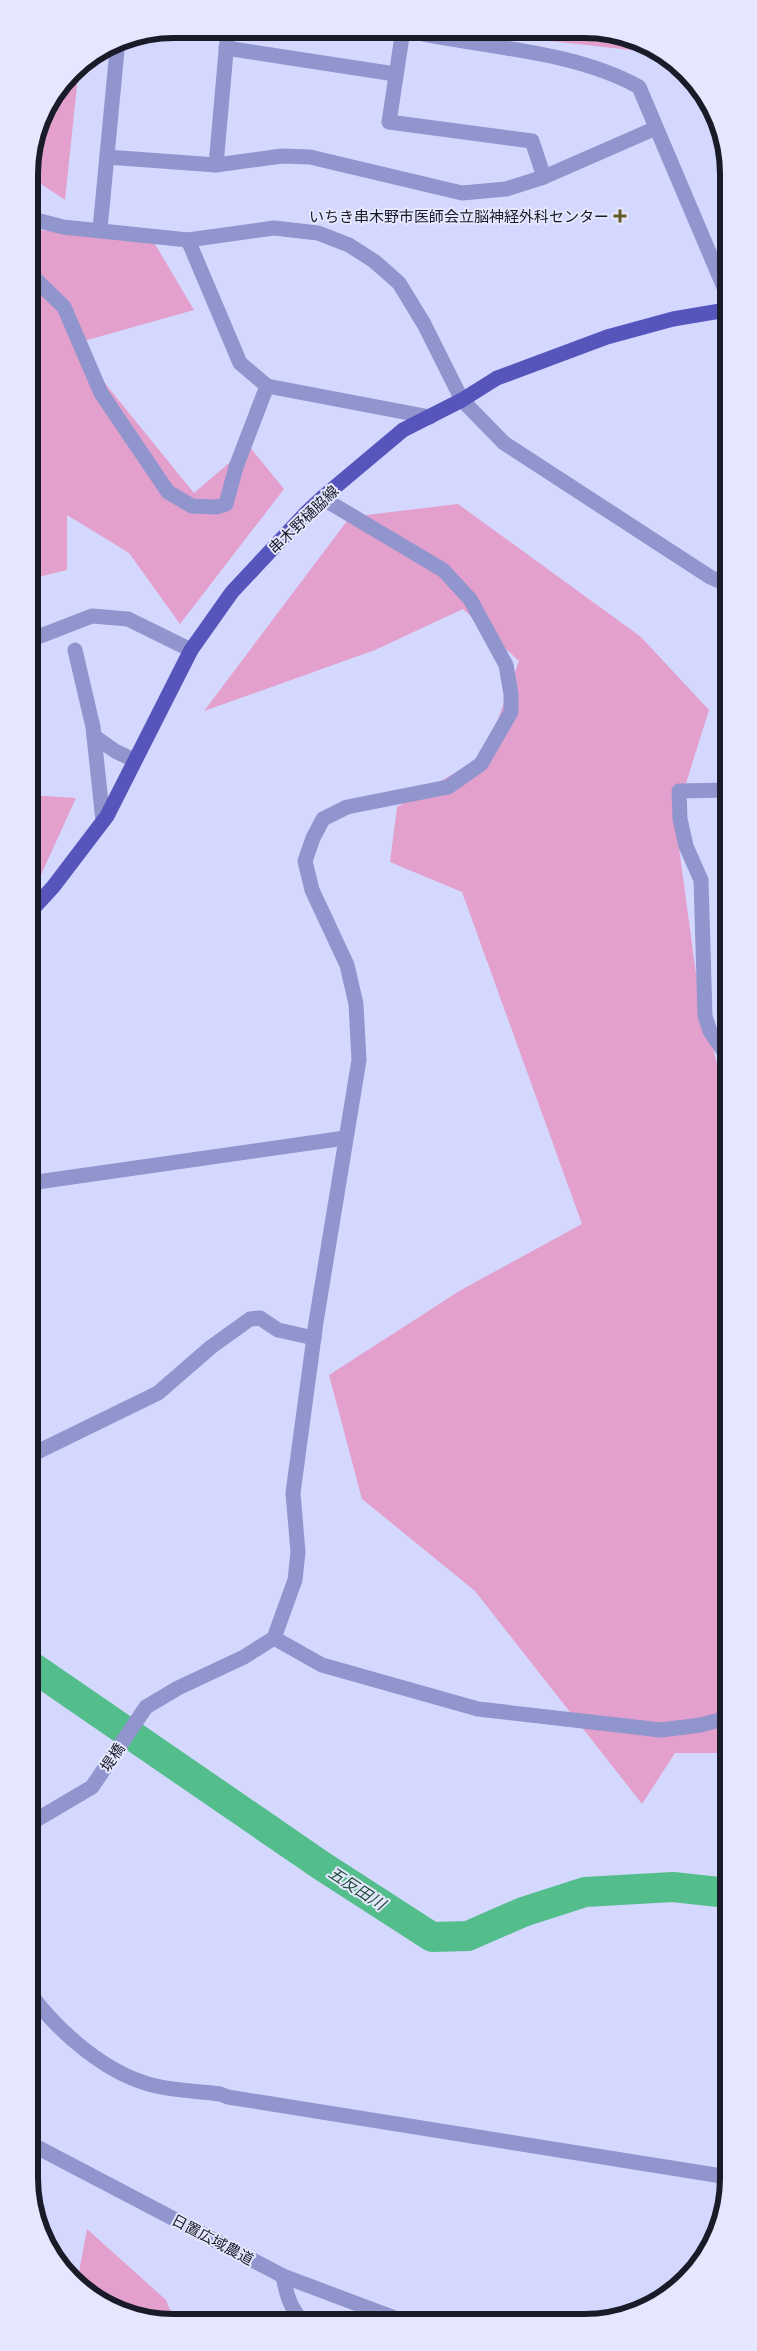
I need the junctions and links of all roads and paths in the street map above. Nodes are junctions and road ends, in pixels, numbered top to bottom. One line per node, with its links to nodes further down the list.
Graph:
1 (227, 38): 4 (street)
2 (402, 38): 6 (street)
3 (436, 38): 7 (street)
4 (226, 48): 6 (street); 9 (street)
5 (117, 50): 8 (street)
6 (395, 74): 10 (street)
7 (656, 128): 10 (street); 14 (street)
8 (108, 157): 9 (street); 12 (street)
9 (216, 165): 10 (street)
10 (544, 177)
11 (38, 220): 12 (street)
12 (100, 230): 13 (street)
13 (188, 240): 17 (street); 18 (street)
14 (720, 278)
15 (38, 282): 17 (street)
16 (720, 311): 18 (main road, 串木野樋脇線)
17 (266, 386): 19 (street)
18 (462, 400): 19 (main road, 串木野樋脇線); 21 (street)
19 (430, 417): 20 (main road, 串木野樋脇線)
20 (322, 498): 24 (main road, 串木野樋脇線); 31 (street)
21 (720, 581)
22 (38, 637): 24 (street)
23 (75, 650): 25 (street)
24 (191, 650): 26 (main road, 串木野樋脇線)
25 (94, 736): 26 (street); 28 (street)
26 (134, 760): 28 (main road, 串木野樋脇線)
27 (720, 790): 30 (street)
28 (103, 820): 29 (main road, 串木野樋脇線)
29 (38, 903)
30 (720, 1045)
31 (345, 1138): 32 (street); 33 (street)
32 (38, 1182)
33 (314, 1338): 34 (street); 35 (street)
34 (38, 1452)
35 (274, 1638): 36 (street); 37 (street, 堤橋)
36 (719, 1720)
37 (38, 1819)
38 (38, 2004): 40 (street)
39 (38, 2148): 41 (street, 日置広域農道)
40 (719, 2176)
41 (284, 2276): 42 (street); 43 (street, 日置広域農道)
42 (296, 2313)
43 (382, 2313)

